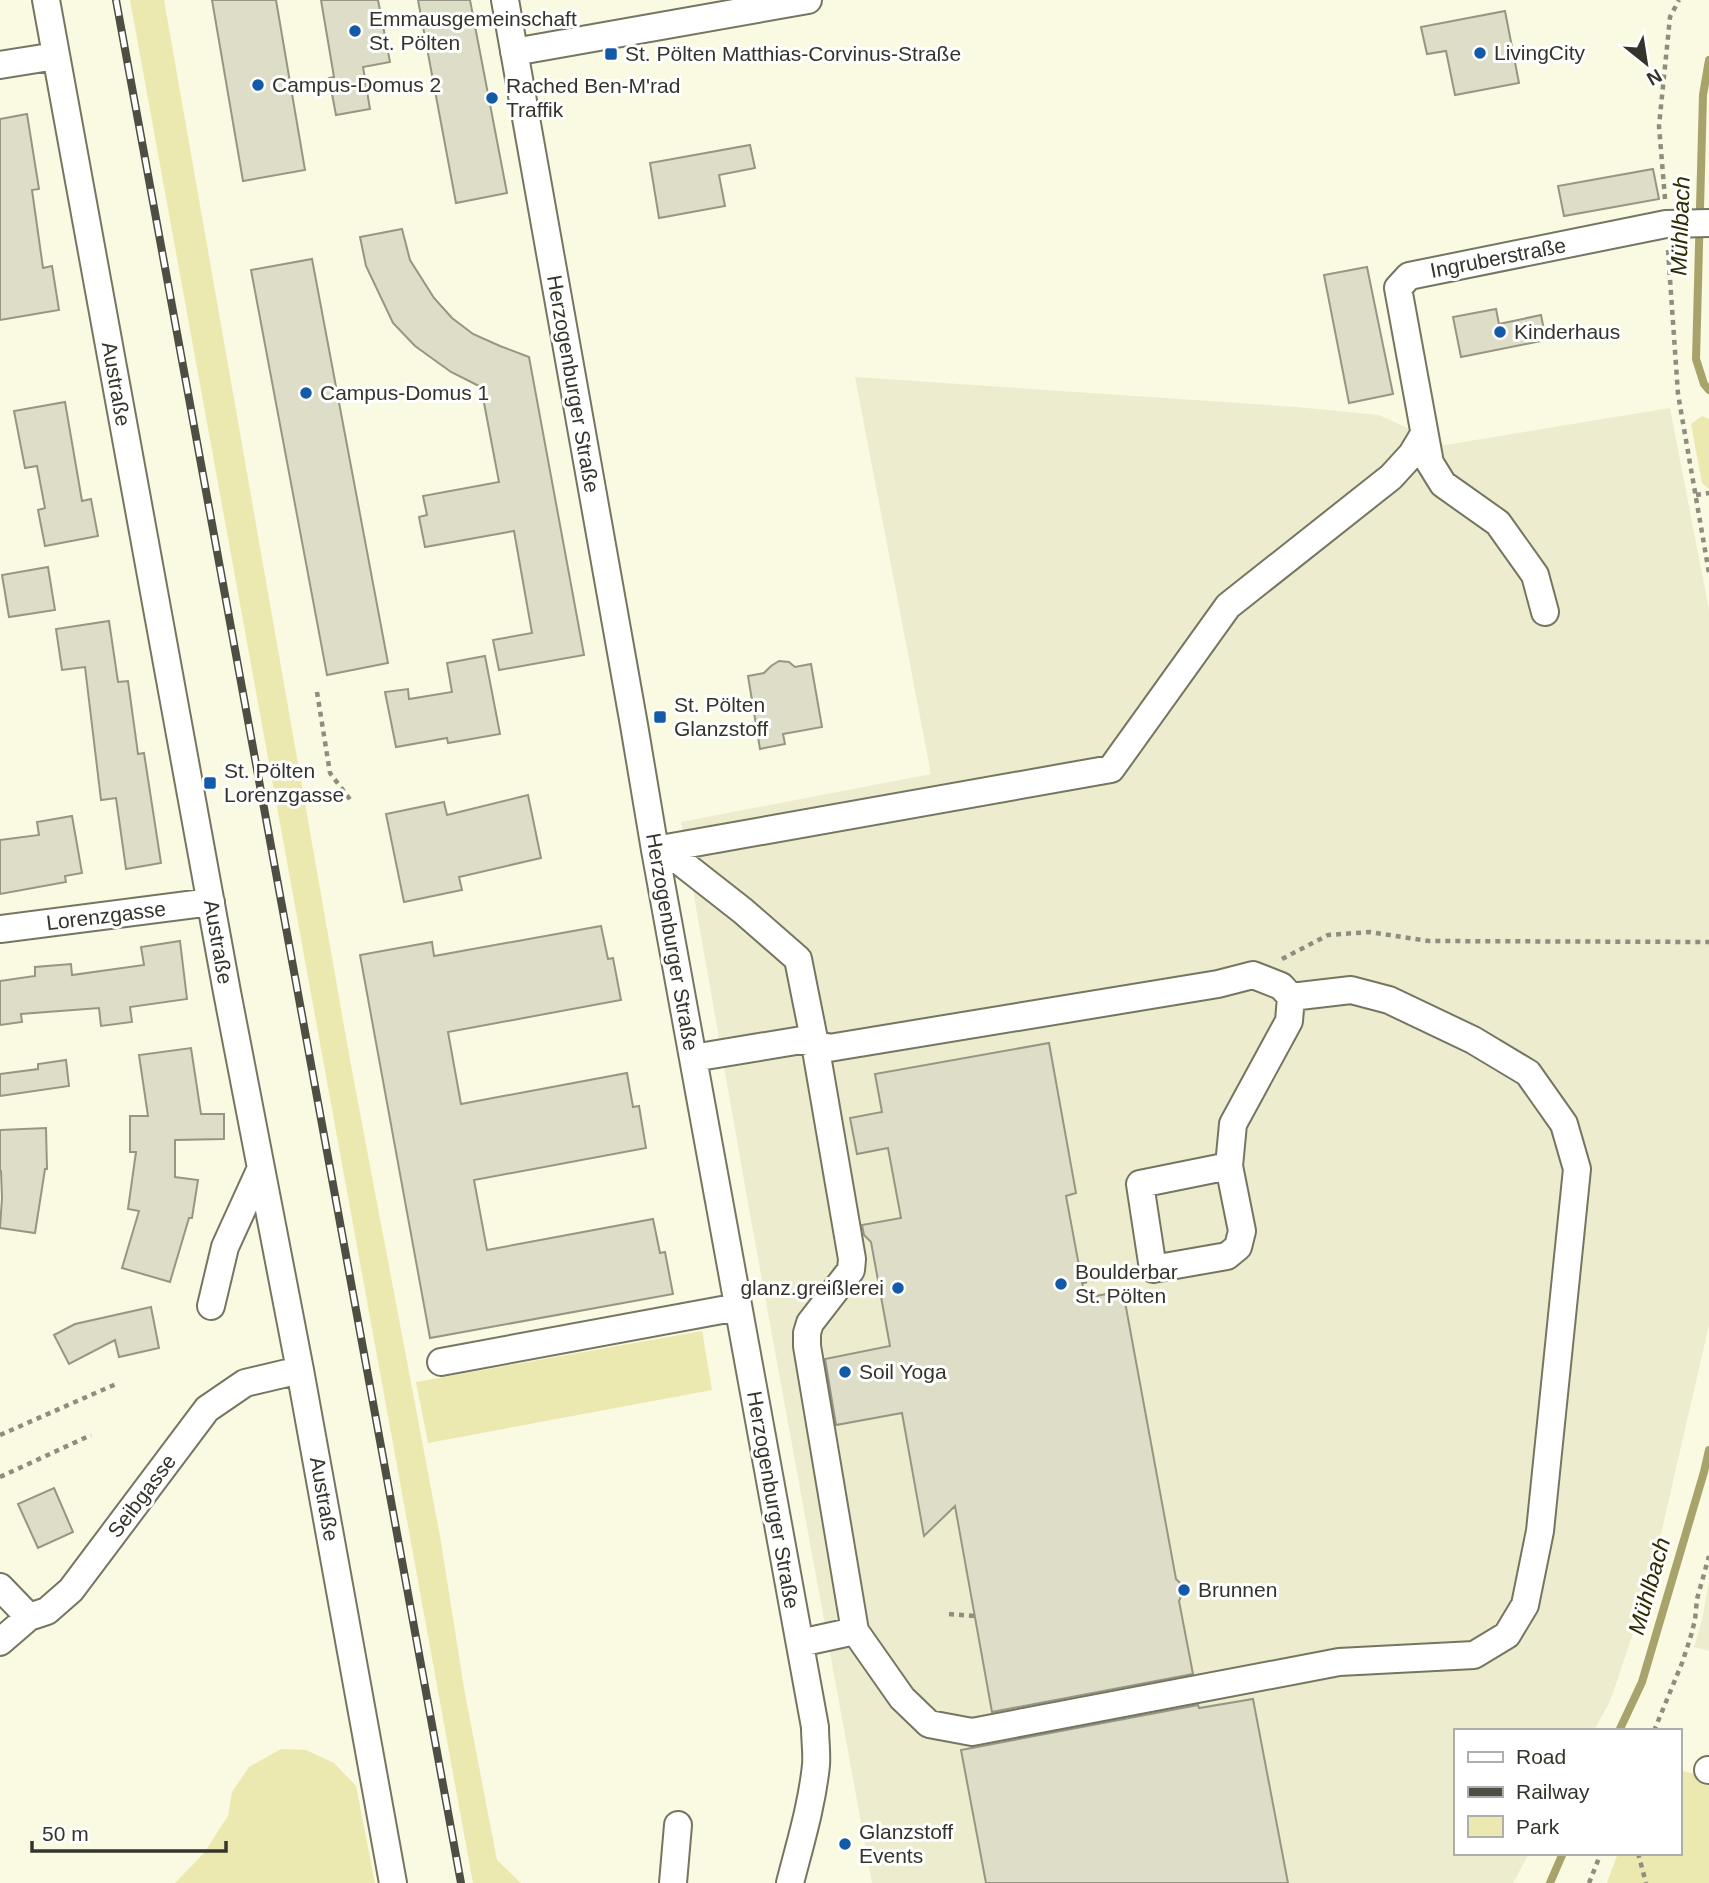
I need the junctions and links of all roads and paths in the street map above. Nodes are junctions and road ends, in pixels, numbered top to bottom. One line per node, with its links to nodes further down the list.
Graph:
1 (46, 0): 6 (street, Austraße)
2 (505, 0): 5 (street, Herzogenburger Straße)
3 (808, 0): 5 (street)
4 (1679, 0): 9 (path)
5 (514, 51): 17 (street, Herzogenburger Straße)
6 (56, 55): 7 (street); 18 (street, Austraße)
7 (0, 65)
8 (1709, 223): 9 (street, Ingruberstraße)
9 (1672, 224): 10 (street, Ingruberstraße); 12 (path)
10 (1424, 434): 14 (street); 17 (street)
11 (1709, 492): 12 (path)
12 (1696, 495): 13 (path)
13 (1709, 573)
14 (1545, 612)
15 (317, 692): 16 (path)
16 (352, 802)
17 (659, 850): 23 (street); 24 (street, Herzogenburger Straße)
18 (211, 902): 19 (street, Lorenzgasse); 26 (street, Austraße)
19 (0, 929)
20 (1709, 942): 21 (path)
21 (1253, 975): 22 (street); 23 (street)
22 (1291, 997): 25 (street); 42 (street)
23 (815, 1044): 24 (street); 42 (street)
24 (693, 1058): 30 (street, Herzogenburger Straße)
25 (1229, 1166): 27 (street); 27 (street)
26 (261, 1168): 29 (street); 32 (street, Austraße)
27 (1153, 1269): 28 (path)
28 (1082, 1282)
29 (211, 1306)
30 (738, 1307): 31 (street); 44 (street, Herzogenburger Straße)
31 (441, 1362)
32 (300, 1370): 41 (street, Seibgasse); 49 (street, Austraße)
33 (116, 1384): 34 (path)
34 (0, 1435)
35 (91, 1435): 36 (path)
36 (0, 1477)
37 (1709, 1556): 45 (path)
38 (0, 1587): 41 (street)
39 (949, 1614): 40 (path)
40 (975, 1616)
41 (29, 1617): 43 (street, Seibgasse)
42 (855, 1631): 44 (street)
43 (0, 1642)
44 (800, 1643): 51 (street, Herzogenburger Straße)
45 (1655, 1729)
46 (678, 1825): 50 (street)
47 (1600, 1855): 52 (path)
48 (1639, 1855): 53 (path)
49 (393, 1883)
50 (673, 1883)
51 (790, 1883)
52 (1588, 1883)
53 (1646, 1883)

